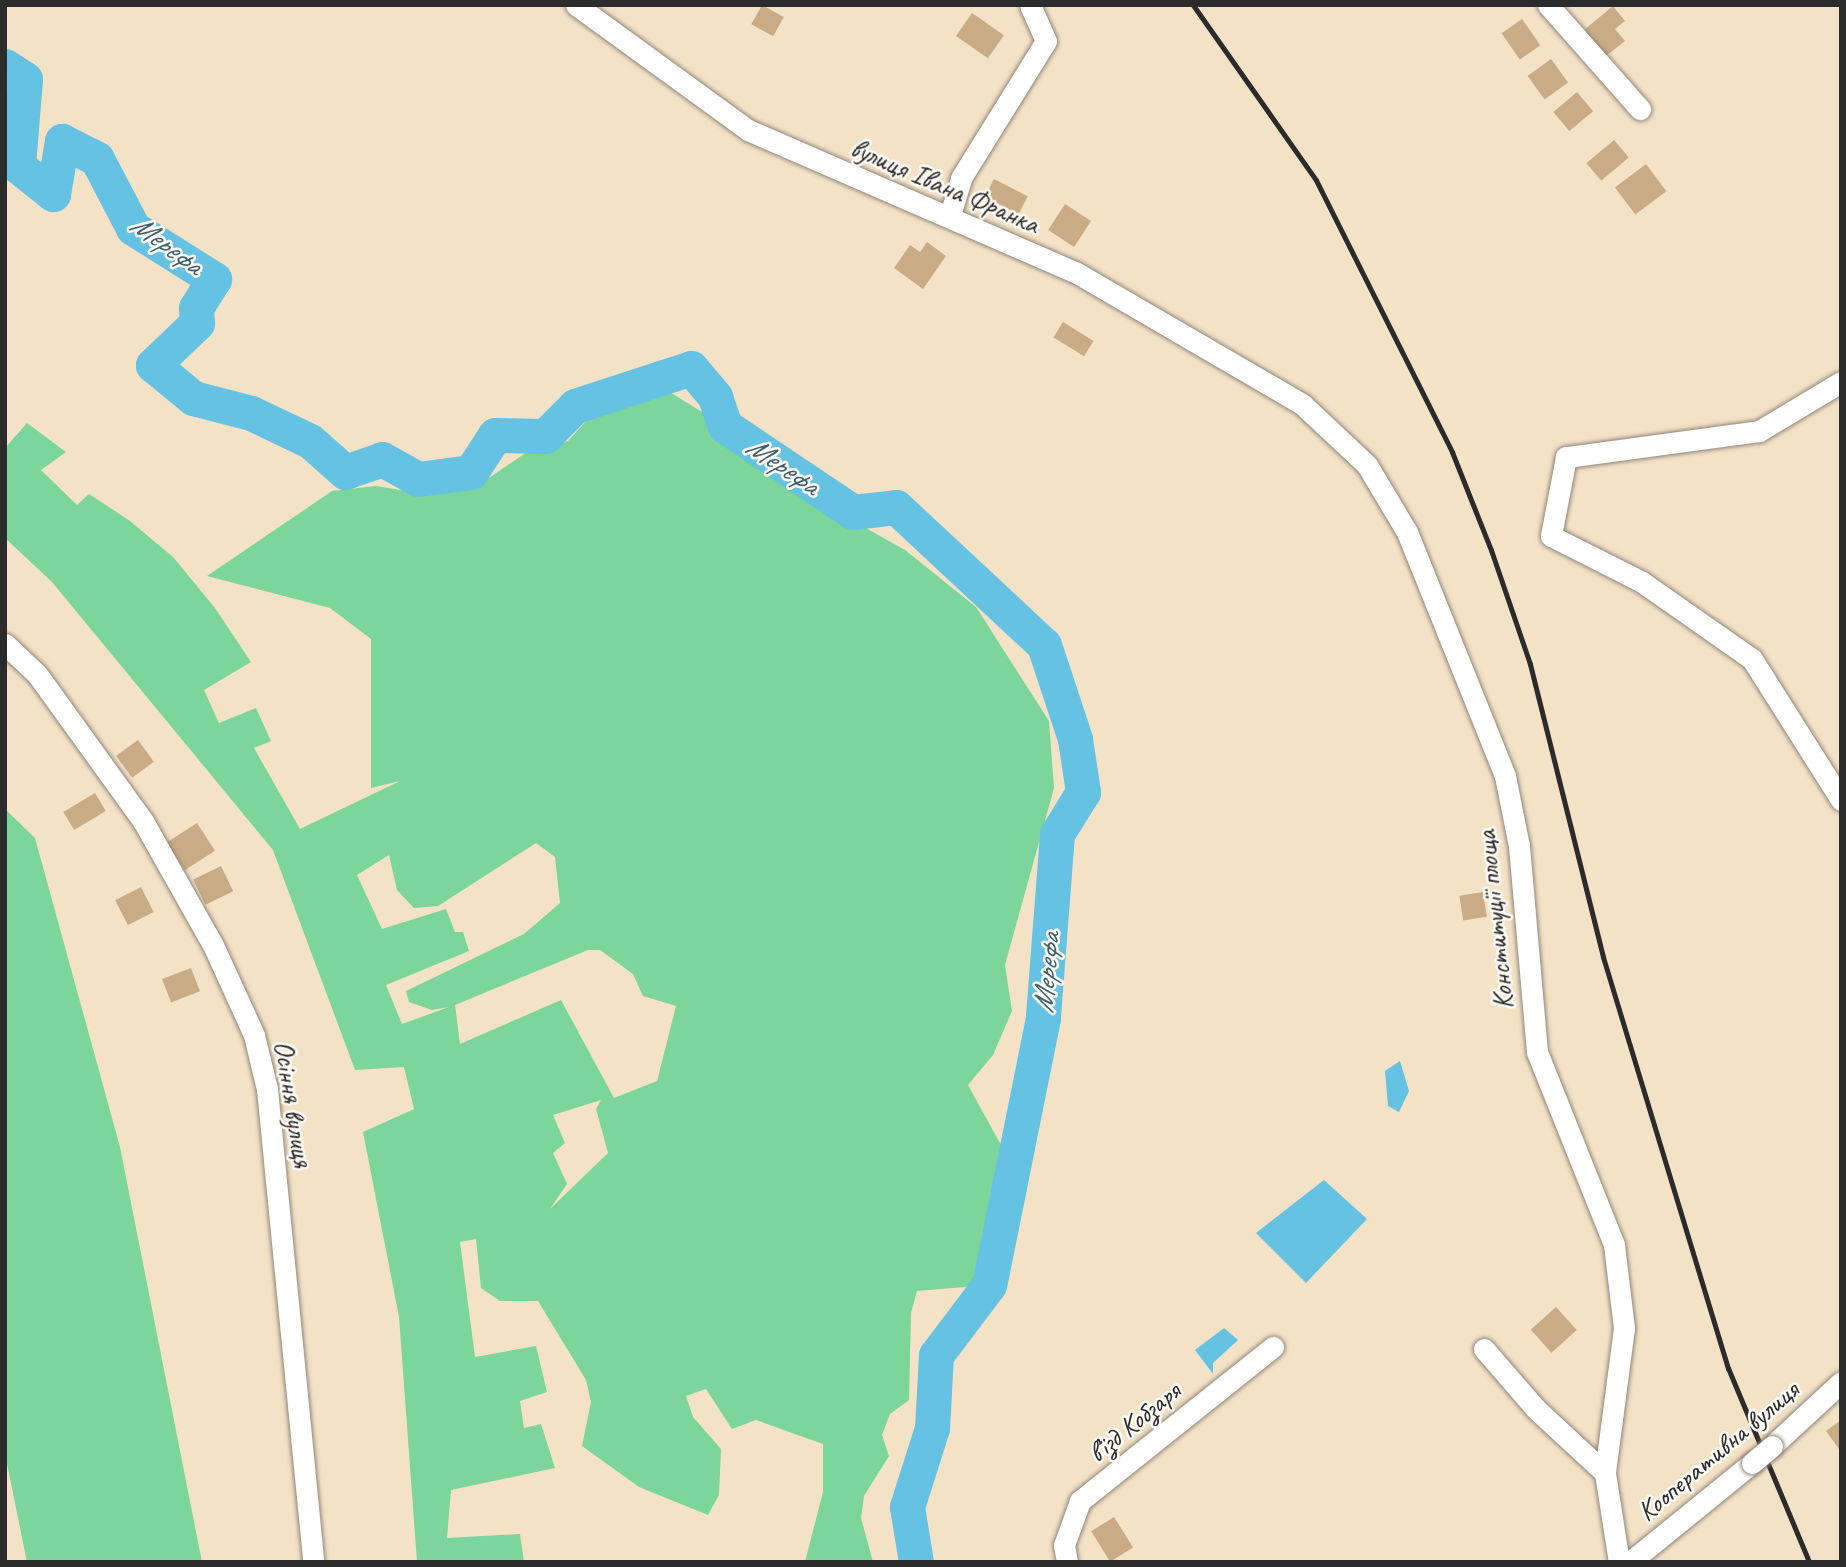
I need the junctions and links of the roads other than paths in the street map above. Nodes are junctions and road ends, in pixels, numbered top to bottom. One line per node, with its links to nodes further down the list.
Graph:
1 (576, 5): 5 (street, вулиця Івана Франка)
2 (1030, 5): 5 (street)
3 (1548, 5): 4 (street)
4 (1640, 109)
5 (950, 215): 7 (street, вулиця Івана Франка)
6 (1841, 382): 9 (street)
7 (1302, 404): 13 (street, Конституції площа)
8 (5, 644): 14 (street, Осіння вулиця)
9 (1841, 800)
10 (1273, 1347): 15 (street, в’їзд Кобзаря)
11 (1484, 1349): 13 (street)
12 (1841, 1382): 17 (street, Кооперативна вулиця, bridge)
13 (1605, 1473): 16 (street, Конституції площа)
14 (313, 1562)
15 (1067, 1562)
16 (1619, 1562)
17 (1630, 1562)

